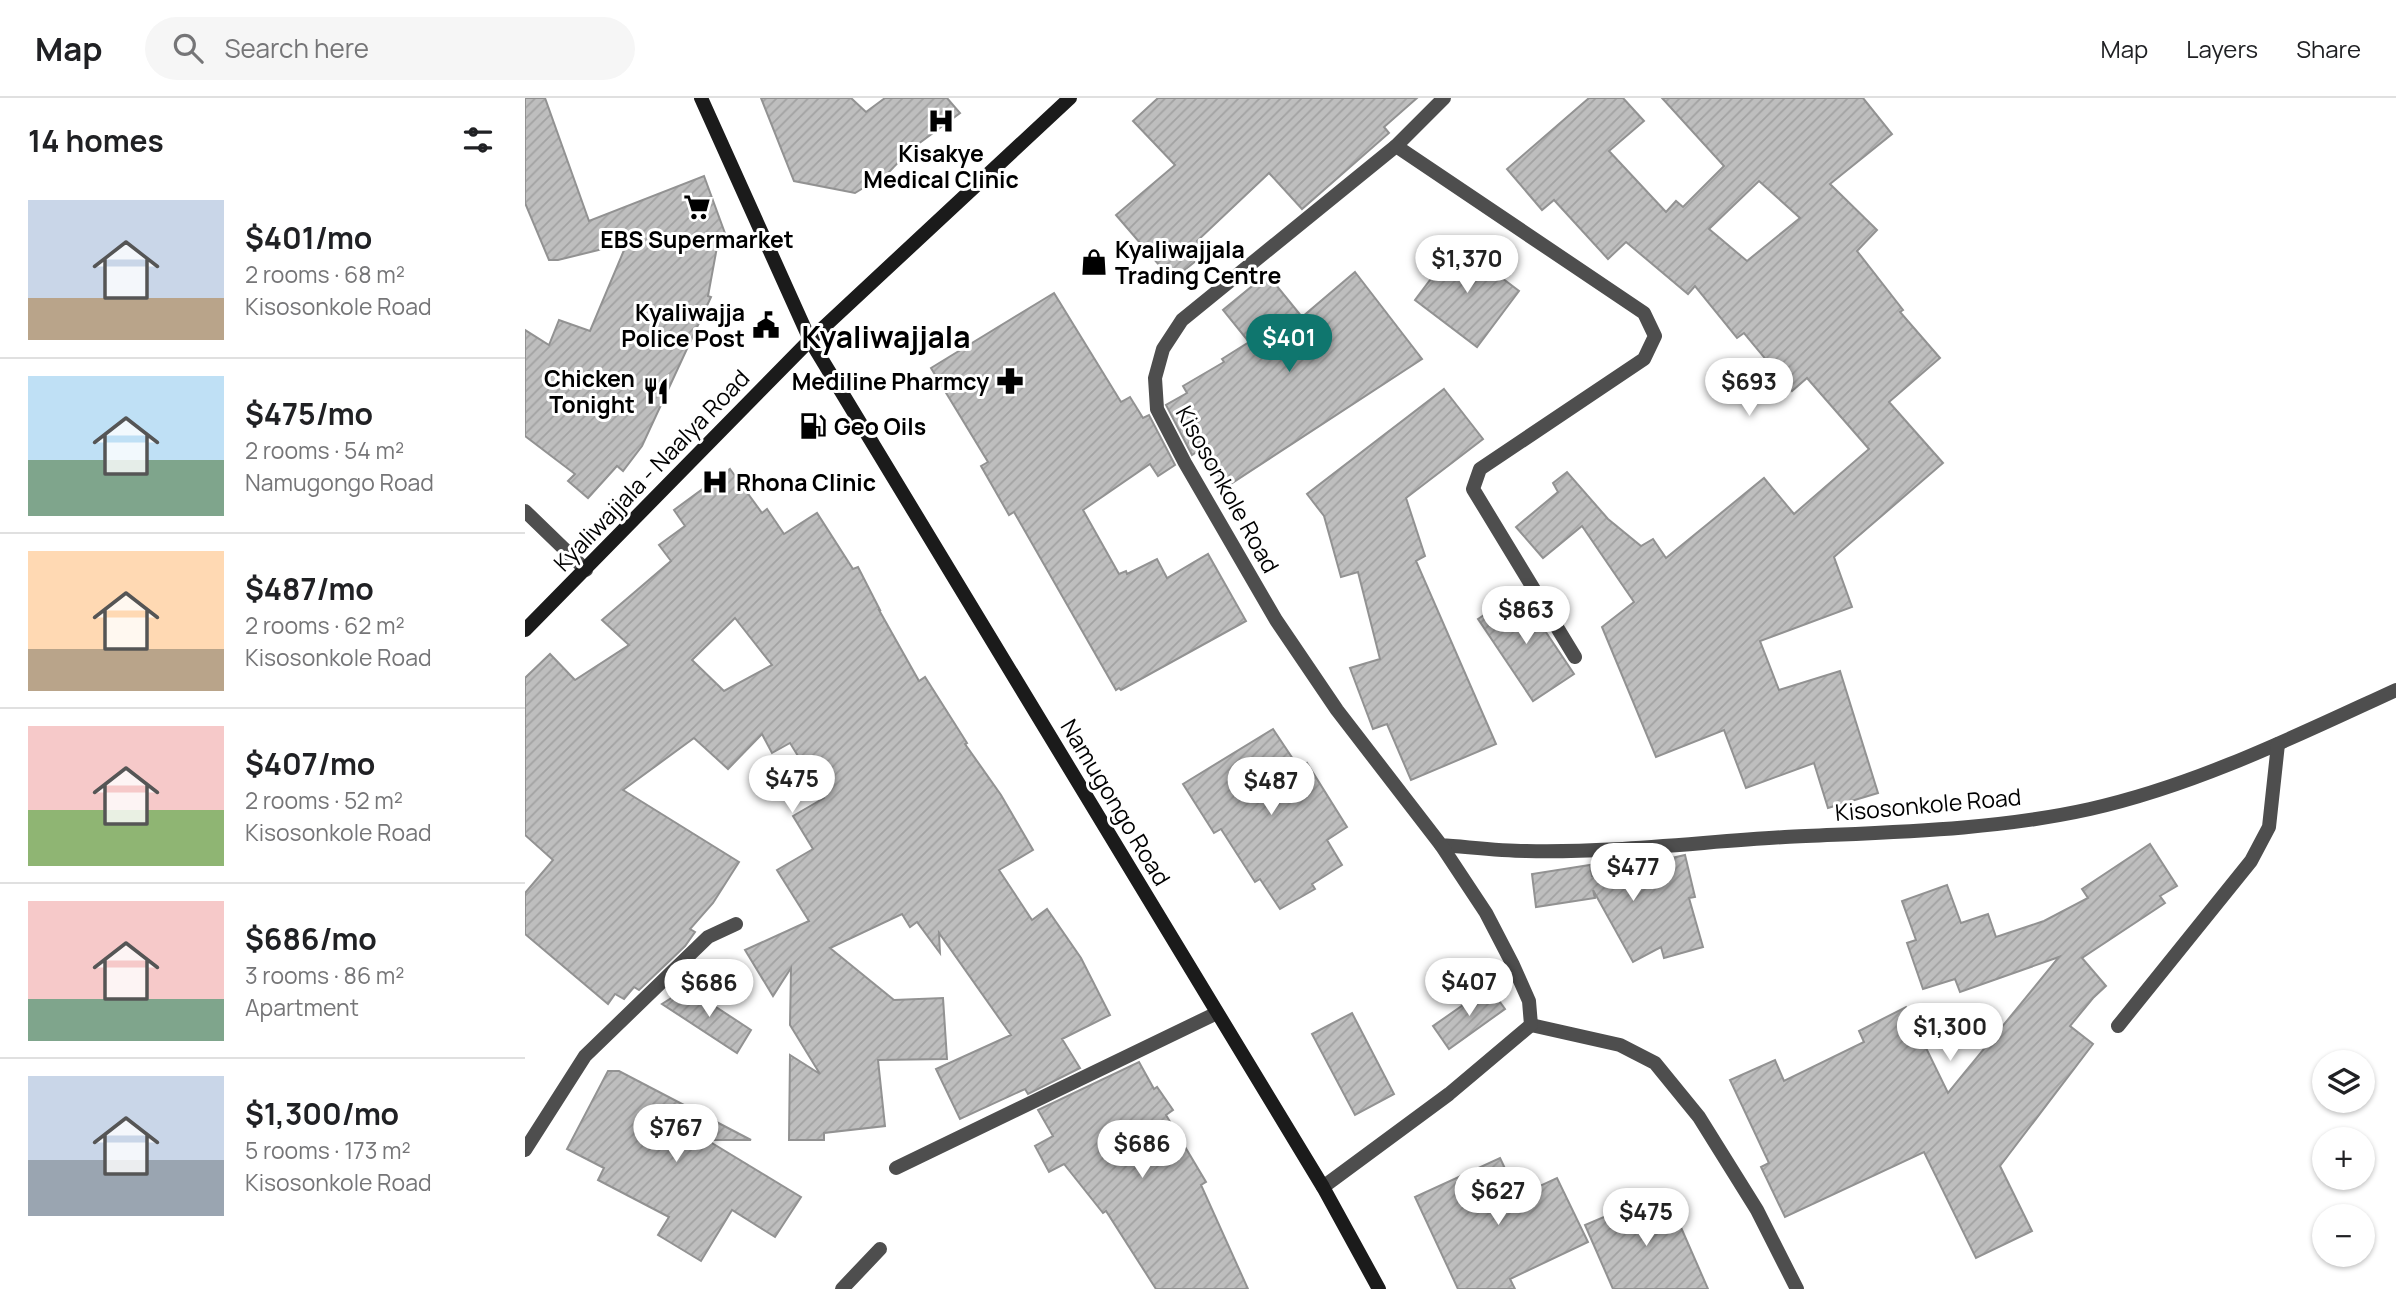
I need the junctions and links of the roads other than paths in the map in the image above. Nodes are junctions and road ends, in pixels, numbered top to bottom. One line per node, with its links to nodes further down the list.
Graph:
1 (701, 98): 5 (main road, Namugongo Road)
2 (1070, 98): 5 (main road, Kyaliwajjala - Naalya Road)
3 (1444, 98): 4 (street, Kisosonkole Road)
4 (1396, 146): 9 (street); 12 (street, Kisosonkole Road)
5 (810, 340): 7 (main road, Kyaliwajjala - Naalya Road); 14 (main road, Namugongo Road)
6 (525, 511): 7 (street)
7 (586, 570): 8 (main road, Kyaliwajjala - Naalya Road)
8 (528, 621)
9 (1575, 657)
10 (2396, 690): 11 (street, Kisosonkole Road)
11 (2278, 744): 12 (street, Kisosonkole Road); 16 (street)
12 (1441, 845): 15 (street, Kisosonkole Road)
13 (736, 923): 17 (street)
14 (1217, 1013): 18 (street); 19 (main road, Namugongo Road)
15 (1531, 1025): 19 (street); 23 (street)
16 (2117, 1026)
17 (525, 1150)
18 (896, 1168)
19 (1323, 1187): 22 (main road, Namugongo Road)
20 (880, 1249): 21 (street)
21 (842, 1289)
22 (1379, 1289)
23 (1797, 1289)

